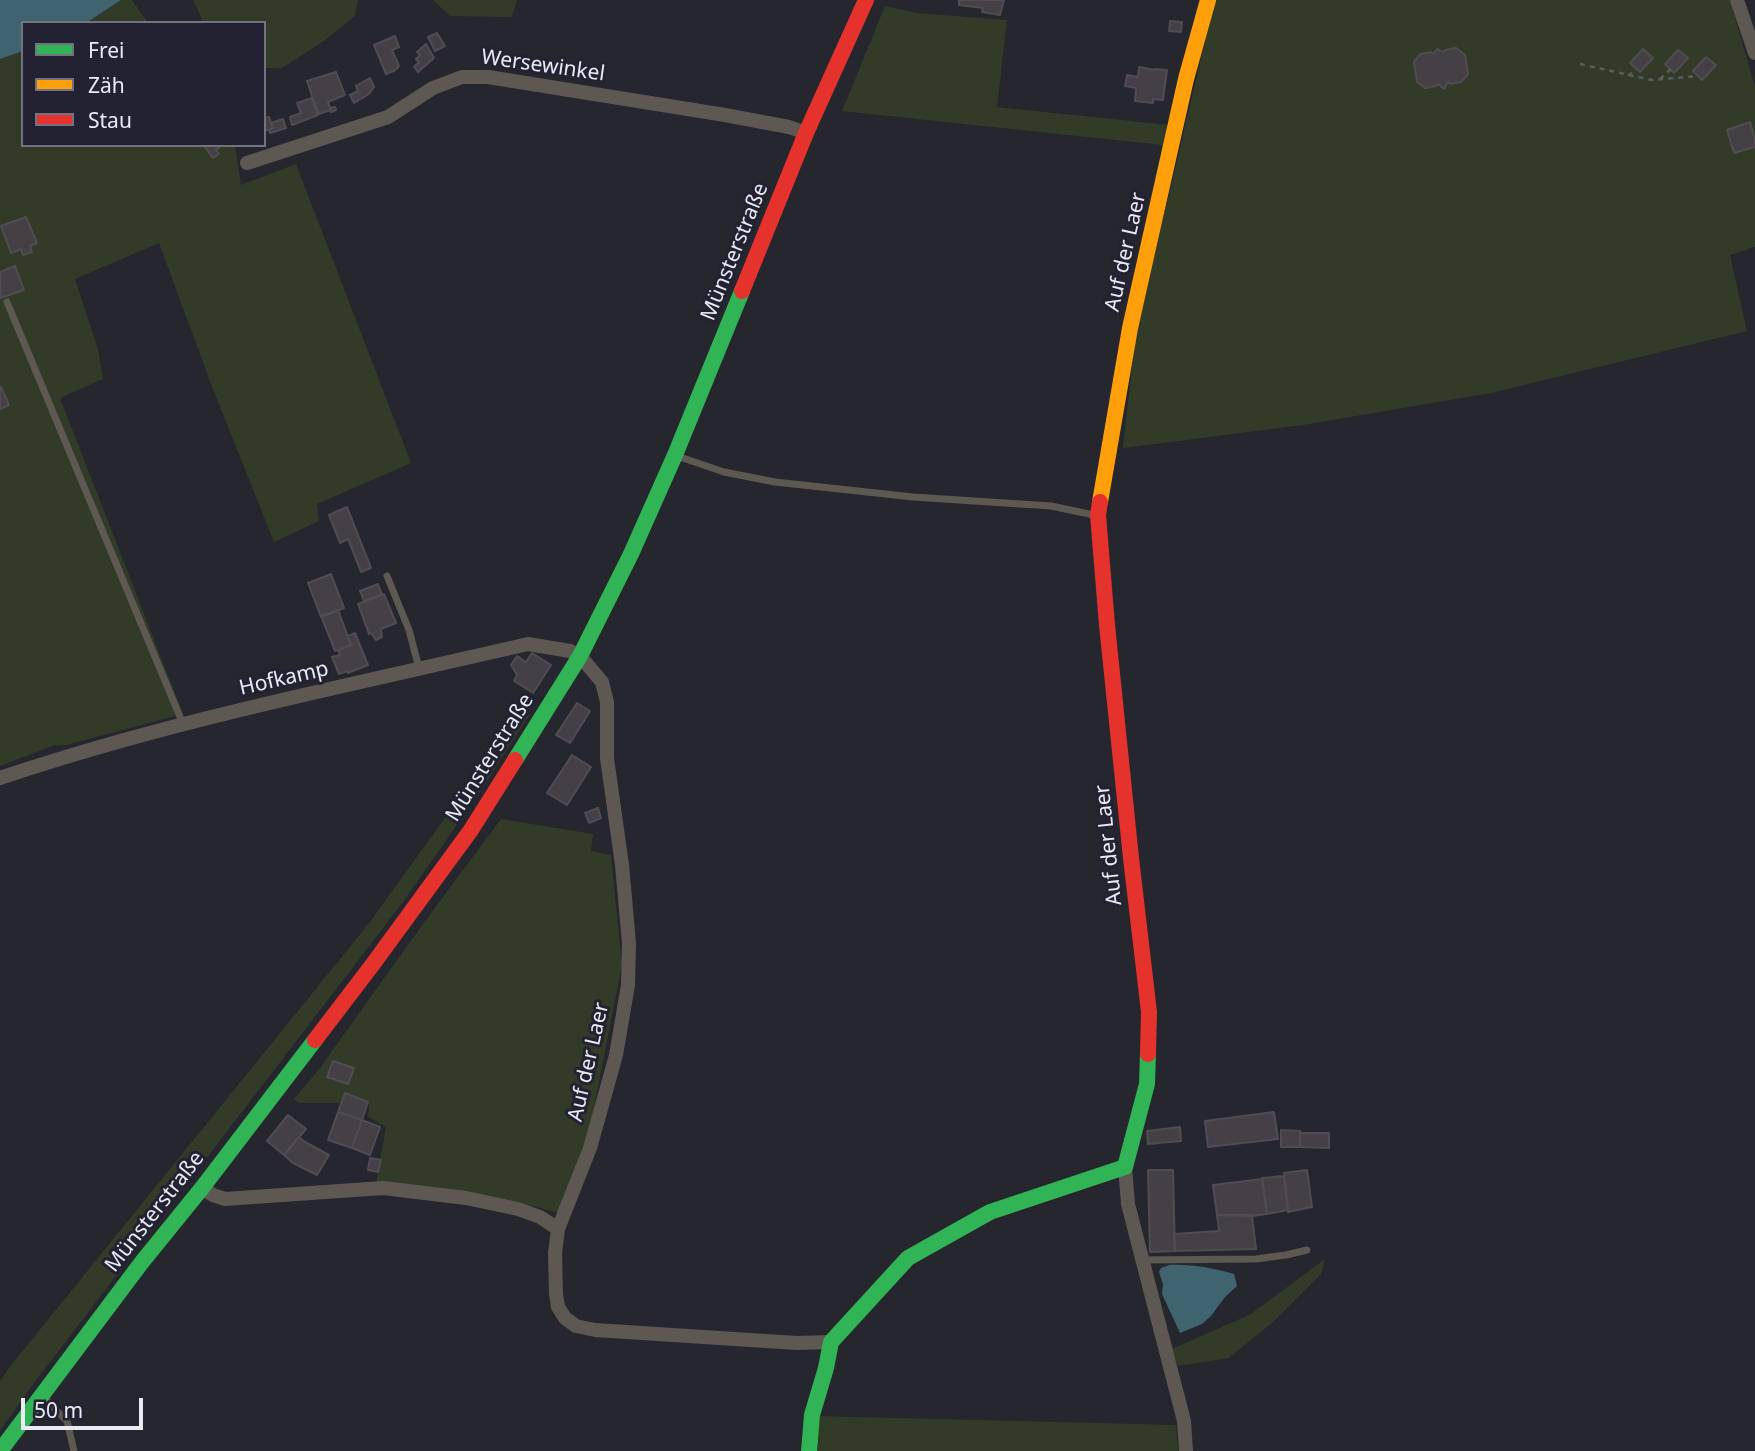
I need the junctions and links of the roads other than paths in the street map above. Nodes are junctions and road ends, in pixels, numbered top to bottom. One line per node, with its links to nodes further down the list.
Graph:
1 (866, 0): 5 (main road, Münsterstraße)
2 (1208, 0): 9 (main road, Auf der Laer)
3 (1737, 0): 4 (street)
4 (1755, 53)
5 (806, 133): 6 (street, Wersewinkel); 8 (main road, Münsterstraße)
6 (247, 163)
7 (7, 302): 13 (lane)
8 (675, 455): 9 (lane); 11 (main road, Münsterstraße)
9 (1098, 516): 15 (main road, Auf der Laer)
10 (387, 576): 12 (lane)
11 (580, 656): 12 (street, Hofkamp); 16 (main road, Münsterstraße); 17 (street, Auf der Laer)
12 (420, 669): 13 (street, Hofkamp)
13 (183, 724): 14 (street, Hofkamp)
14 (0, 778)
15 (1125, 1167): 19 (street, Auf der Laer); 20 (main road)
16 (202, 1188): 17 (street); 21 (main road, Münsterstraße)
17 (558, 1229): 20 (street, Auf der Laer)
18 (1307, 1250): 19 (lane)
19 (1142, 1260): 25 (street, Auf der Laer)
20 (831, 1342): 24 (main road)
21 (41, 1395): 22 (main road, Münsterstraße); 23 (lane)
22 (0, 1451)
23 (74, 1451)
24 (809, 1451)
25 (1186, 1451)

